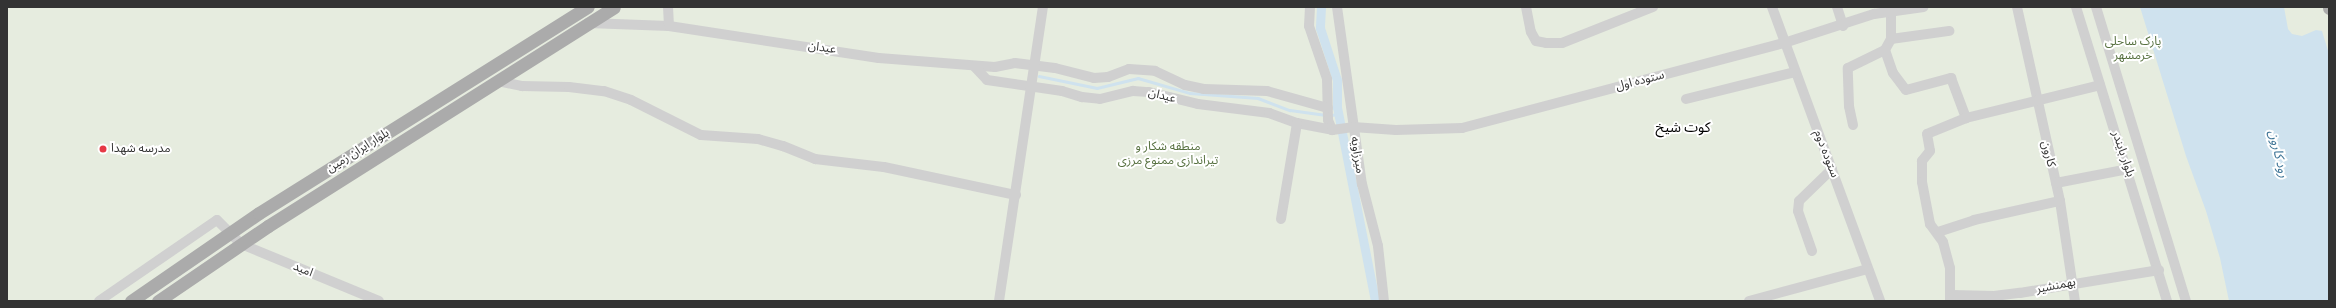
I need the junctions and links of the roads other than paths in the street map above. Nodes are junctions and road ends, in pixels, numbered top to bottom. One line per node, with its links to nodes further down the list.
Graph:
1 (588, 7): 46 (main road, بلوار ایران زمین)
2 (614, 7): 16 (main road, بلوار ایران زمین)
3 (668, 7): 17 (street)
4 (1043, 7): 23 (street)
5 (1310, 7): 33 (street)
6 (1337, 7): 37 (street, میرزاویه)
7 (1526, 7): 8 (street)
8 (1653, 7)
9 (1772, 7): 21 (street, ستوده دوم)
10 (1837, 7): 18 (street)
11 (1924, 7): 15 (street, ستوده اول)
12 (2017, 7): 30 (street, کارون)
13 (2076, 7): 27 (street, بلوار بایندر)
14 (2096, 7): 31 (street, بلوار بایندر)
15 (1891, 12): 18 (street, ستوده اول); 20 (street)
16 (588, 24): 17 (street, عیدان); 26 (main road, بلوار ایران زمین)
17 (669, 26): 24 (street, عیدان)
18 (1843, 26): 21 (street, ستوده اول)
19 (1949, 31): 20 (street)
20 (1891, 38): 22 (street)
21 (1784, 43): 25 (street, ستوده دوم); 37 (street, ستوده اول)
22 (1885, 50): 34 (street); 36 (street)
23 (1035, 65): 24 (street, عیدان); 28 (street); 33 (street, عیدان)
24 (974, 66): 28 (street, عیدان)
25 (1795, 72): 29 (street); 39 (street, ستوده دوم)
26 (498, 81): 42 (street); 47 (main road, بلوار ایران زمین)
27 (2100, 84): 30 (street); 32 (street, بلوار بایندر)
28 (1031, 86): 35 (street, عیدان); 42 (street)
29 (1686, 98)
30 (2035, 100): 34 (street); 41 (street, کارون)
31 (2125, 106): 32 (street); 63 (street, بلوار بایندر)
32 (2108, 111): 40 (street, بلوار بایندر)
33 (1328, 113): 38 (street)
34 (1966, 118): 45 (street)
35 (1297, 123): 38 (street, عیدان); 44 (street)
36 (1853, 125)
37 (1351, 128): 38 (street, ستوده اول); 58 (street, میرزاویه)
38 (1334, 130)
39 (1832, 169): 48 (street); 49 (street, ستوده دوم)
40 (2128, 169): 41 (street); 50 (street, بلوار بایندر)
41 (2056, 183): 43 (street, کارون)
42 (1016, 195): 57 (street)
43 (2060, 201): 45 (street); 51 (street, کارون)
44 (1281, 219)
45 (1938, 232): 52 (street)
46 (229, 234): 47 (street, امید); 53 (street, امید); 54 (main road, بلوار ایران زمین)
47 (241, 244): 55 (main road, بلوار ایران زمین); 56 (street, امید)
48 (1812, 251)
49 (1868, 269): 59 (street); 60 (street, ستوده دوم)
50 (2159, 270): 51 (street, بهمنشیر); 62 (street, بلوار بایندر)
51 (2070, 282): 52 (street, بهمنشیر); 61 (street, کارون)
52 (1951, 298)
53 (99, 301)
54 (131, 301)
55 (158, 301)
56 (379, 301)
57 (999, 301)
58 (1384, 301)
59 (1749, 301)
60 (1880, 301)
61 (2075, 301)
62 (2167, 301)
63 (2186, 301)

